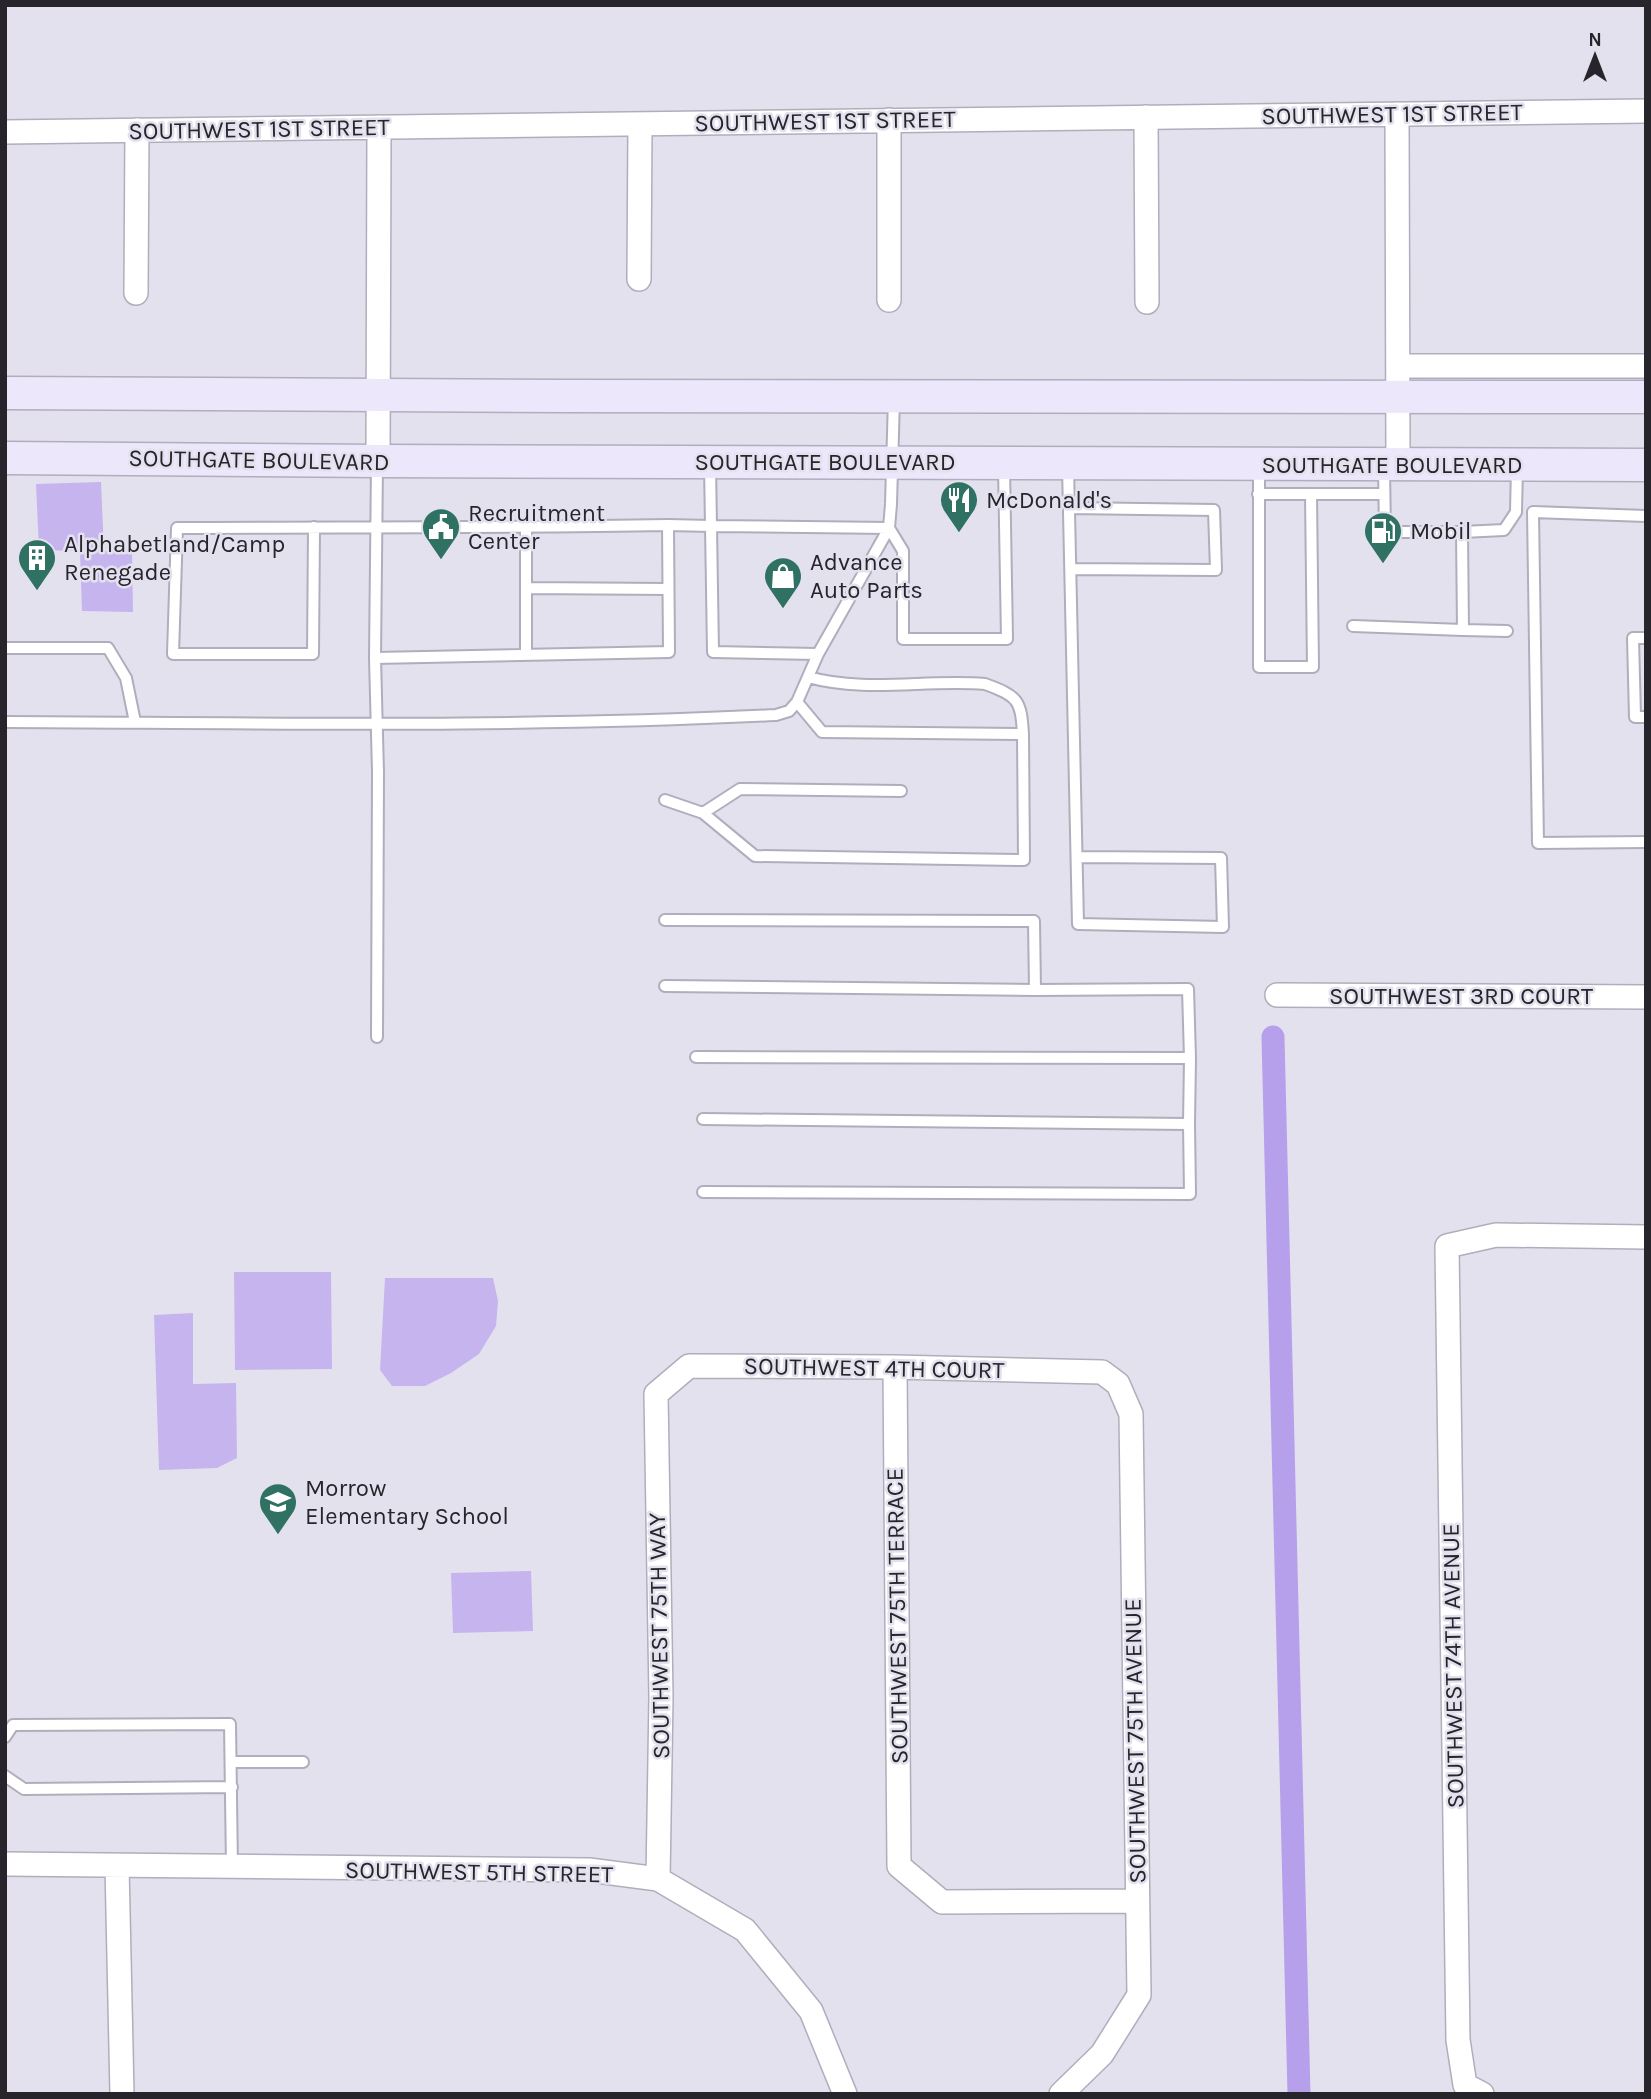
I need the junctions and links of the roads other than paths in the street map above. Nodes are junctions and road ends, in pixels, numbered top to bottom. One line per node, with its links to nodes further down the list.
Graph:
1 (1646, 111): 2 (street, SOUTHWEST 1ST STREET)
2 (1397, 114): 3 (street, SOUTHWEST 1ST STREET); 13 (street)
3 (1146, 117): 4 (street, SOUTHWEST 1ST STREET); 12 (street)
4 (889, 120): 5 (street, SOUTHWEST 1ST STREET); 11 (street)
5 (640, 124): 6 (street, SOUTHWEST 1ST STREET); 9 (street)
6 (379, 127): 7 (street, SOUTHWEST 1ST STREET); 16 (street)
7 (137, 130): 8 (street, SOUTHWEST 1ST STREET); 10 (street)
8 (5, 132)
9 (639, 279)
10 (136, 293)
11 (889, 300)
12 (1147, 302)
13 (1398, 366): 14 (street); 18 (street)
14 (1646, 366)
15 (5, 393): 16 (main road)
16 (378, 395): 17 (main road); 21 (street)
17 (895, 395): 18 (main road); 23 (lane)
18 (1397, 397): 19 (main road); 28 (street)
19 (1646, 397)
20 (5, 458): 21 (main road, SOUTHGATE BOULEVARD)
21 (377, 461): 22 (main road, SOUTHGATE BOULEVARD); 36 (lane)
22 (710, 461): 23 (main road, SOUTHGATE BOULEVARD); 37 (lane)
23 (893, 461): 24 (main road, SOUTHGATE BOULEVARD); 40 (lane)
24 (1004, 463): 25 (main road, SOUTHGATE BOULEVARD); 40 (lane)
25 (1068, 464): 29 (main road, SOUTHGATE BOULEVARD); 31 (lane)
26 (1517, 465): 27 (main road, SOUTHGATE BOULEVARD); 28 (main road, SOUTHGATE BOULEVARD); 32 (lane)
27 (1646, 466)
28 (1389, 475): 29 (main road, SOUTHGATE BOULEVARD); 30 (lane); 41 (lane)
29 (1259, 479): 30 (lane); 30 (lane)
30 (1311, 494)
31 (1070, 508): 42 (lane); 42 (lane)
32 (1516, 512): 33 (lane); 41 (lane)
33 (1534, 512): 34 (lane); 63 (lane)
34 (1646, 516)
35 (668, 525): 37 (lane); 39 (lane); 44 (lane)
36 (376, 526): 38 (lane); 39 (lane); 52 (lane)
37 (711, 526): 40 (lane); 51 (lane)
38 (314, 527): 38 (lane)
39 (526, 527): 43 (lane)
40 (889, 528): 51 (lane)
41 (1462, 532): 46 (lane)
42 (1071, 569): 64 (lane)
43 (526, 588): 44 (lane); 50 (lane)
44 (668, 589): 50 (lane)
45 (1353, 626): 46 (lane)
46 (1463, 630): 47 (lane)
47 (1507, 631)
48 (1646, 638): 55 (lane)
49 (5, 648): 57 (lane)
50 (526, 654): 52 (lane)
51 (818, 654): 53 (lane)
52 (375, 658): 58 (lane)
53 (808, 677): 54 (lane); 59 (lane)
54 (797, 702): 58 (lane); 59 (lane)
55 (1646, 717)
56 (5, 722): 57 (lane)
57 (135, 722): 58 (lane)
58 (377, 723): 70 (lane)
59 (1023, 734): 62 (lane)
60 (901, 791): 62 (lane)
61 (665, 800): 62 (lane)
62 (703, 813)
63 (1646, 842)
64 (1078, 857): 64 (lane)
65 (665, 920): 67 (lane)
66 (665, 986): 67 (lane)
67 (1035, 990): 72 (lane)
68 (1277, 995): 69 (street, SOUTHWEST 3RD COURT)
69 (1646, 997)
70 (377, 1037)
71 (696, 1057): 72 (lane)
72 (1190, 1058): 74 (lane)
73 (703, 1119): 74 (lane)
74 (1189, 1124): 75 (lane)
75 (703, 1192)
76 (1646, 1237): 90 (street, SOUTHWEST 74TH AVENUE)
77 (895, 1367): 78 (street, SOUTHWEST 4TH COURT); 79 (street, SOUTHWEST 4TH COURT); 89 (street, SOUTHWEST 75TH TERRACE)
78 (1102, 1372): 89 (street, SOUTHWEST 75TH AVENUE)
79 (656, 1394): 88 (street, SOUTHWEST 75TH WAY)
80 (5, 1737): 81 (lane)
81 (232, 1762): 82 (lane); 84 (lane)
82 (303, 1762)
83 (5, 1776): 84 (lane)
84 (232, 1787): 87 (lane)
85 (5, 1864): 86 (street, SOUTHWEST 5TH STREET)
86 (117, 1867): 87 (street, SOUTHWEST 5TH STREET); 91 (street)
87 (232, 1868): 88 (street, SOUTHWEST 5TH STREET)
88 (658, 1879): 92 (street, SOUTHWEST 5TH STREET)
89 (1137, 1901): 93 (street, SOUTHWEST 75TH AVENUE)
90 (1474, 2089)
91 (122, 2094)
92 (845, 2094)
93 (1061, 2094)

